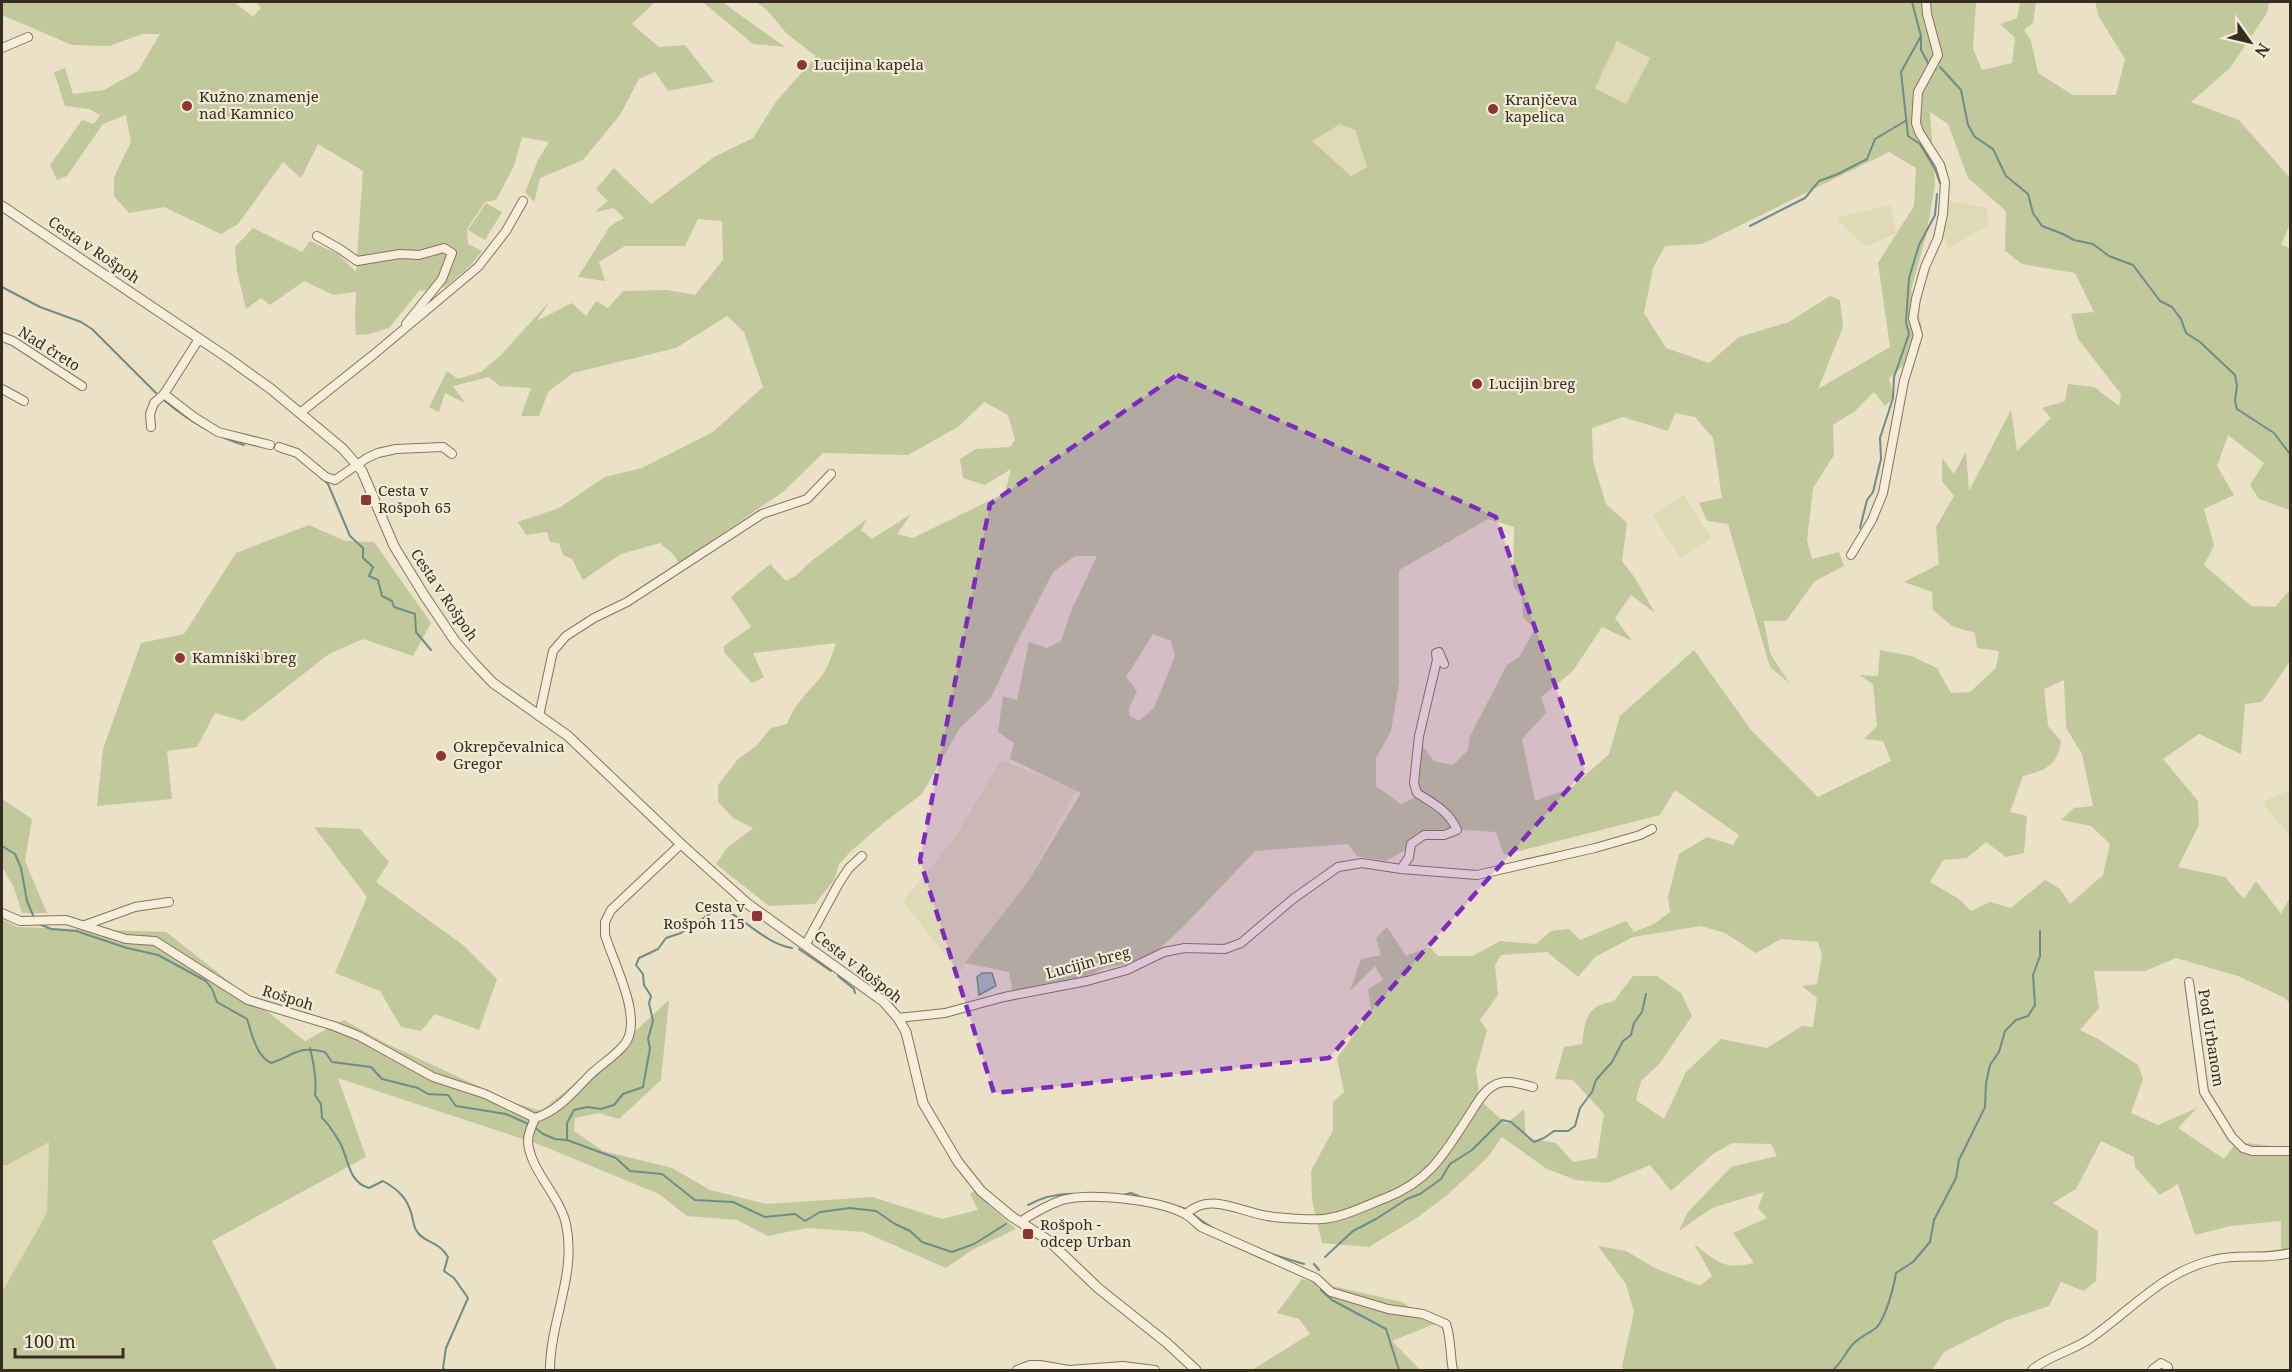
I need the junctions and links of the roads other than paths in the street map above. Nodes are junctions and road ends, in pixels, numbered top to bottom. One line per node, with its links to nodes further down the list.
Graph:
1 (1926, 2): 21 (street)
2 (28, 38): 3 (street)
3 (2, 48)
4 (524, 201): 7 (street)
5 (2, 209): 9 (street, Cesta v Rošpoh)
6 (317, 236): 7 (street)
7 (402, 330): 14 (street)
8 (2, 337): 10 (street, Nad čreto)
9 (199, 339): 12 (street); 14 (street, Cesta v Rošpoh)
10 (82, 386)
11 (2, 389): 13 (street)
12 (164, 394): 15 (street); 16 (street)
13 (24, 401)
14 (300, 412): 19 (street, Cesta v Rošpoh)
15 (151, 427)
16 (270, 445)
17 (279, 447): 19 (street)
18 (453, 454): 19 (street)
19 (357, 465): 23 (street, Cesta v Rošpoh)
20 (831, 474): 23 (street)
21 (1851, 555)
22 (1444, 664): 27 (street)
23 (539, 716): 25 (street, Cesta v Rošpoh)
24 (1652, 829): 27 (street, Lucijin breg)
25 (681, 844): 31 (street, Cesta v Rošpoh); 35 (street)
26 (862, 856): 31 (street)
27 (1401, 869): 33 (street, Lucijin breg)
28 (169, 902): 30 (street)
29 (2, 913): 30 (street, Rošpoh)
30 (83, 925): 35 (street, Rošpoh)
31 (806, 944): 33 (street, Cesta v Rošpoh)
32 (2189, 982): 36 (street, Pod Urbanom)
33 (898, 1018): 38 (street, Cesta v Rošpoh)
34 (1533, 1087): 37 (street)
35 (532, 1124): 40 (street)
36 (2290, 1151)
37 (1186, 1214): 38 (street); 44 (street)
38 (1020, 1222): 43 (street, Cesta v Rošpoh)
39 (2290, 1252): 45 (street)
40 (550, 1371)
41 (1017, 1371): 42 (street)
42 (1155, 1371)
43 (1196, 1371)
44 (1453, 1371)
45 (2032, 1371)
46 (2152, 1371): 47 (street)
47 (2168, 1371)

